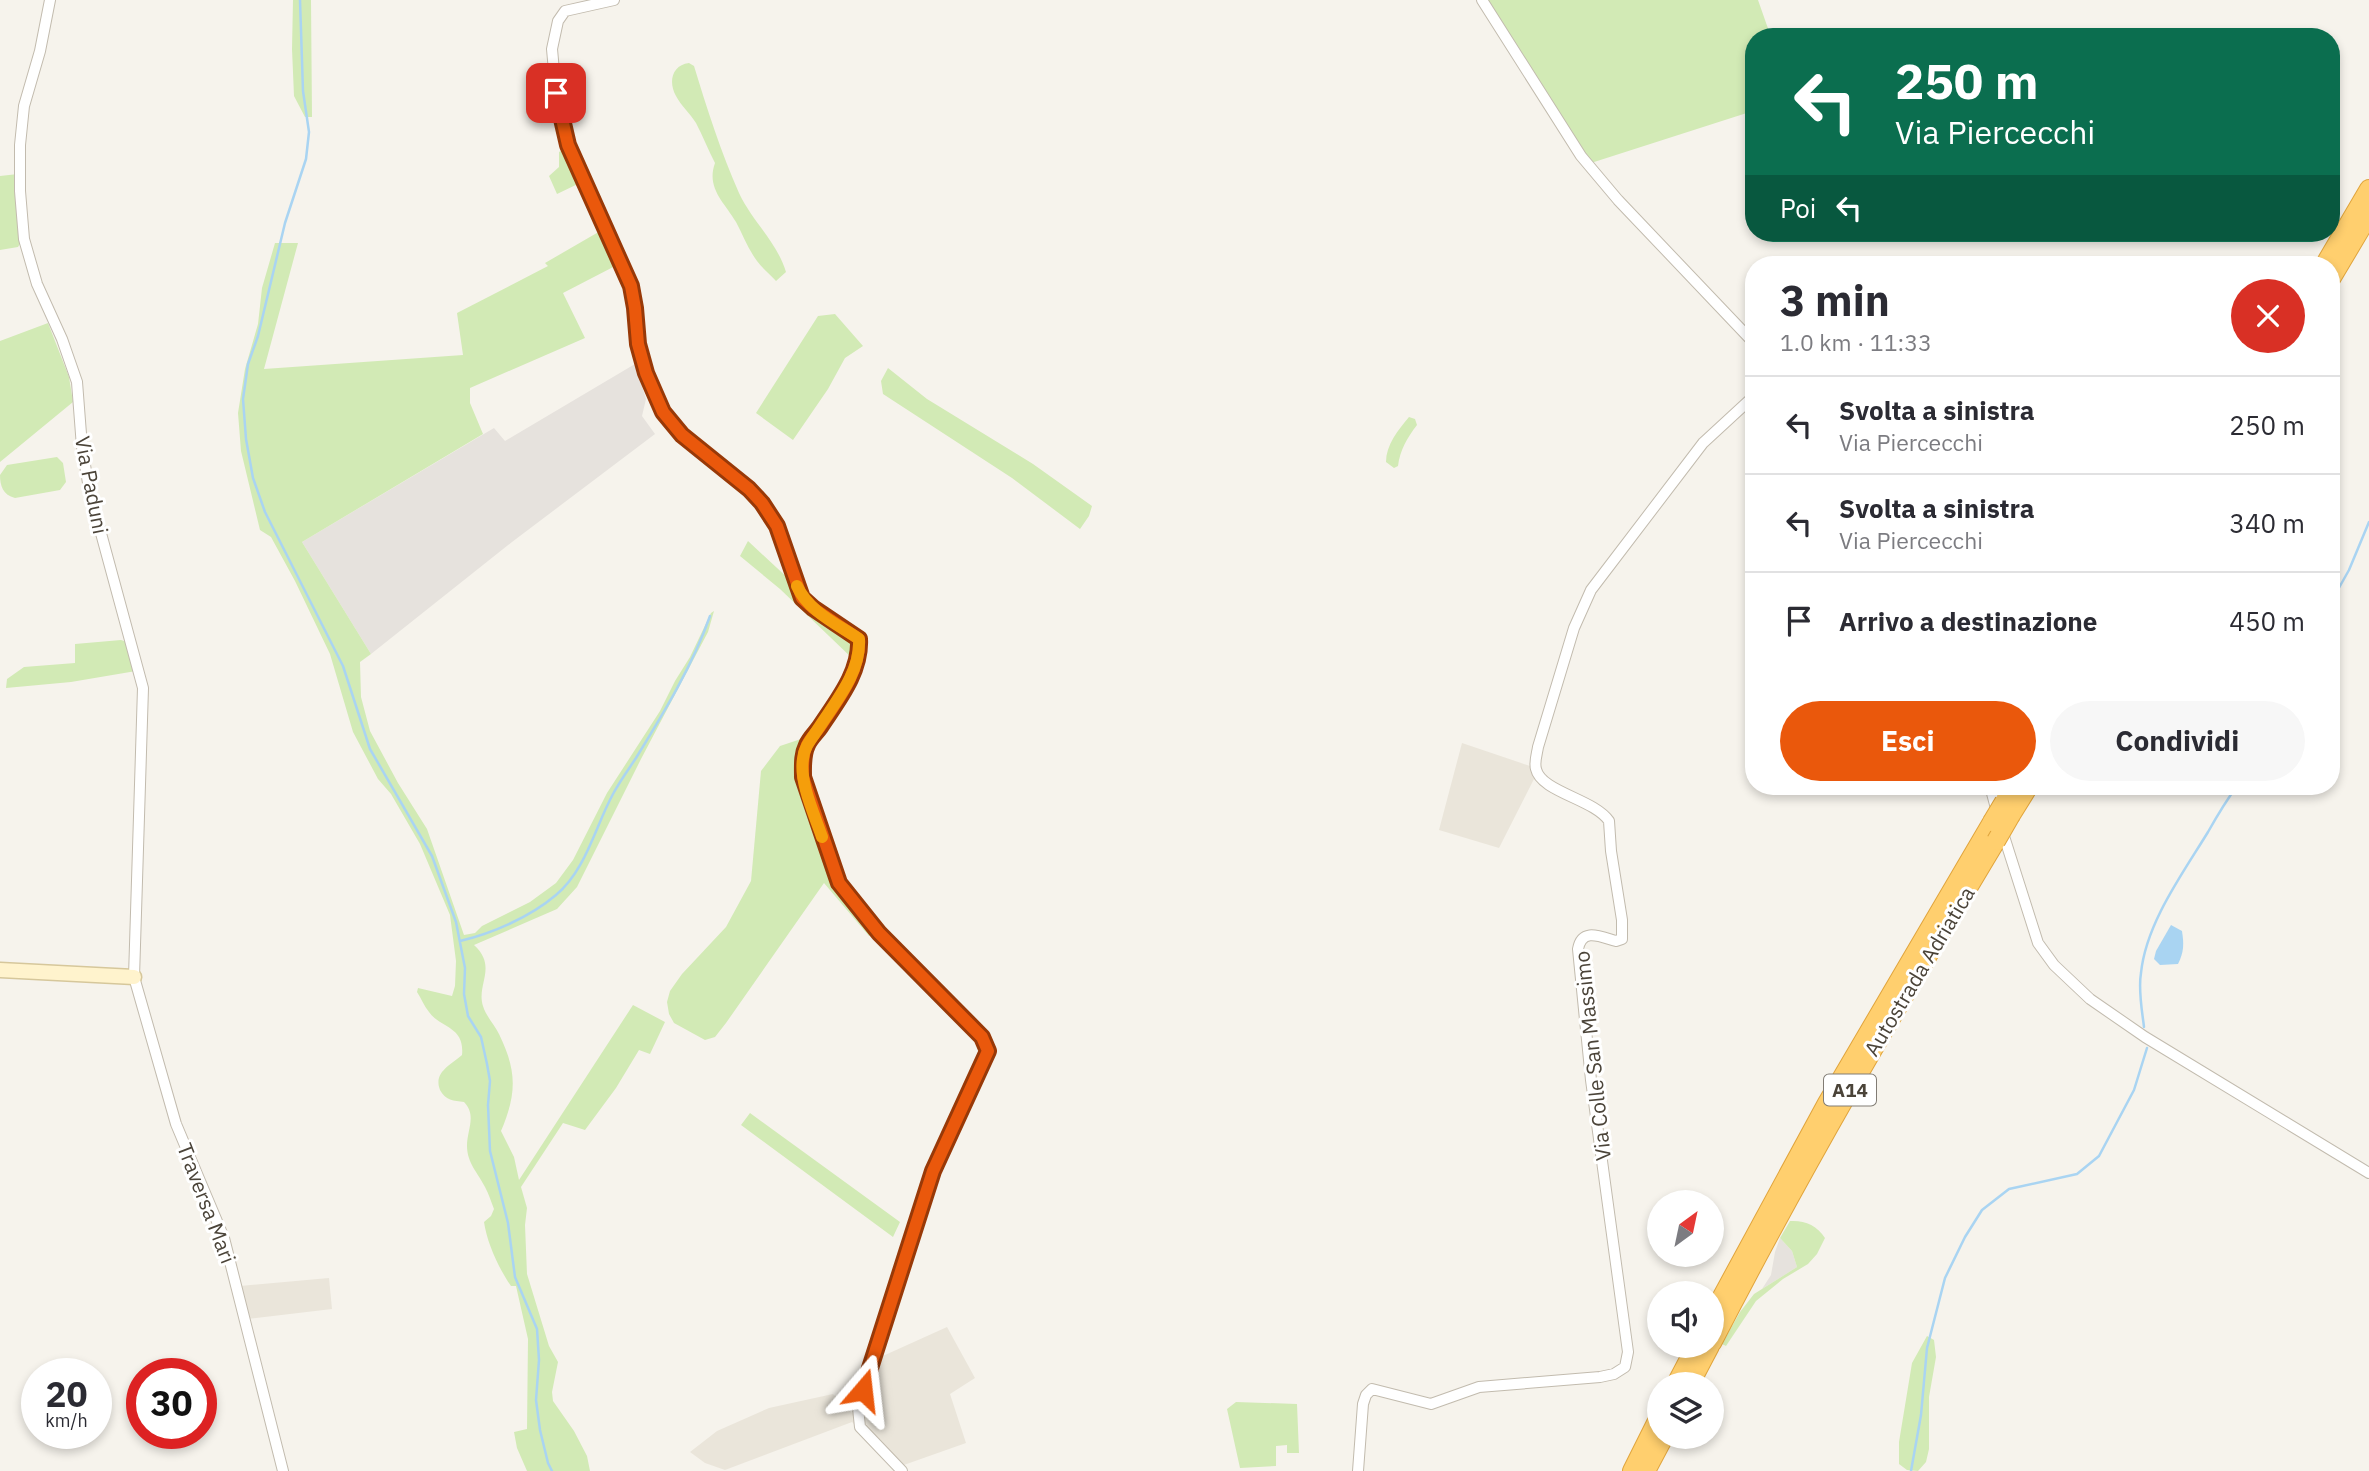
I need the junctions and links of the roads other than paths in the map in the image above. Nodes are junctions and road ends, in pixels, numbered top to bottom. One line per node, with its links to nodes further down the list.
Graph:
1 (50, 0): 15 (street, Via Paduni)
2 (614, 0): 22 (street)
3 (1482, 0): 8 (street)
4 (2369, 189): 6 (highway)
5 (2369, 215): 7 (highway)
6 (2340, 238)
7 (2340, 264)
8 (1745, 334)
9 (1745, 404): 23 (street, Via Colle San Massimo)
10 (1993, 795): 16 (street)
11 (2012, 795): 13 (highway, Autostrada Adriatica / A14)
12 (2020, 795): 13 (highway, Autostrada Adriatica / A14)
13 (2008, 808): 17 (highway, Autostrada Adriatica / A14, bridge); 18 (highway, Autostrada Adriatica / A14, bridge)
14 (0, 970): 15 (street)
15 (134, 977): 21 (street, Traversa Mari)
16 (2369, 1173)
17 (1724, 1293)
18 (1724, 1320)
19 (1647, 1441): 24 (highway)
20 (1658, 1449): 25 (highway)
21 (283, 1471)
22 (902, 1471)
23 (1358, 1471)
24 (1632, 1471)
25 (1646, 1471)

